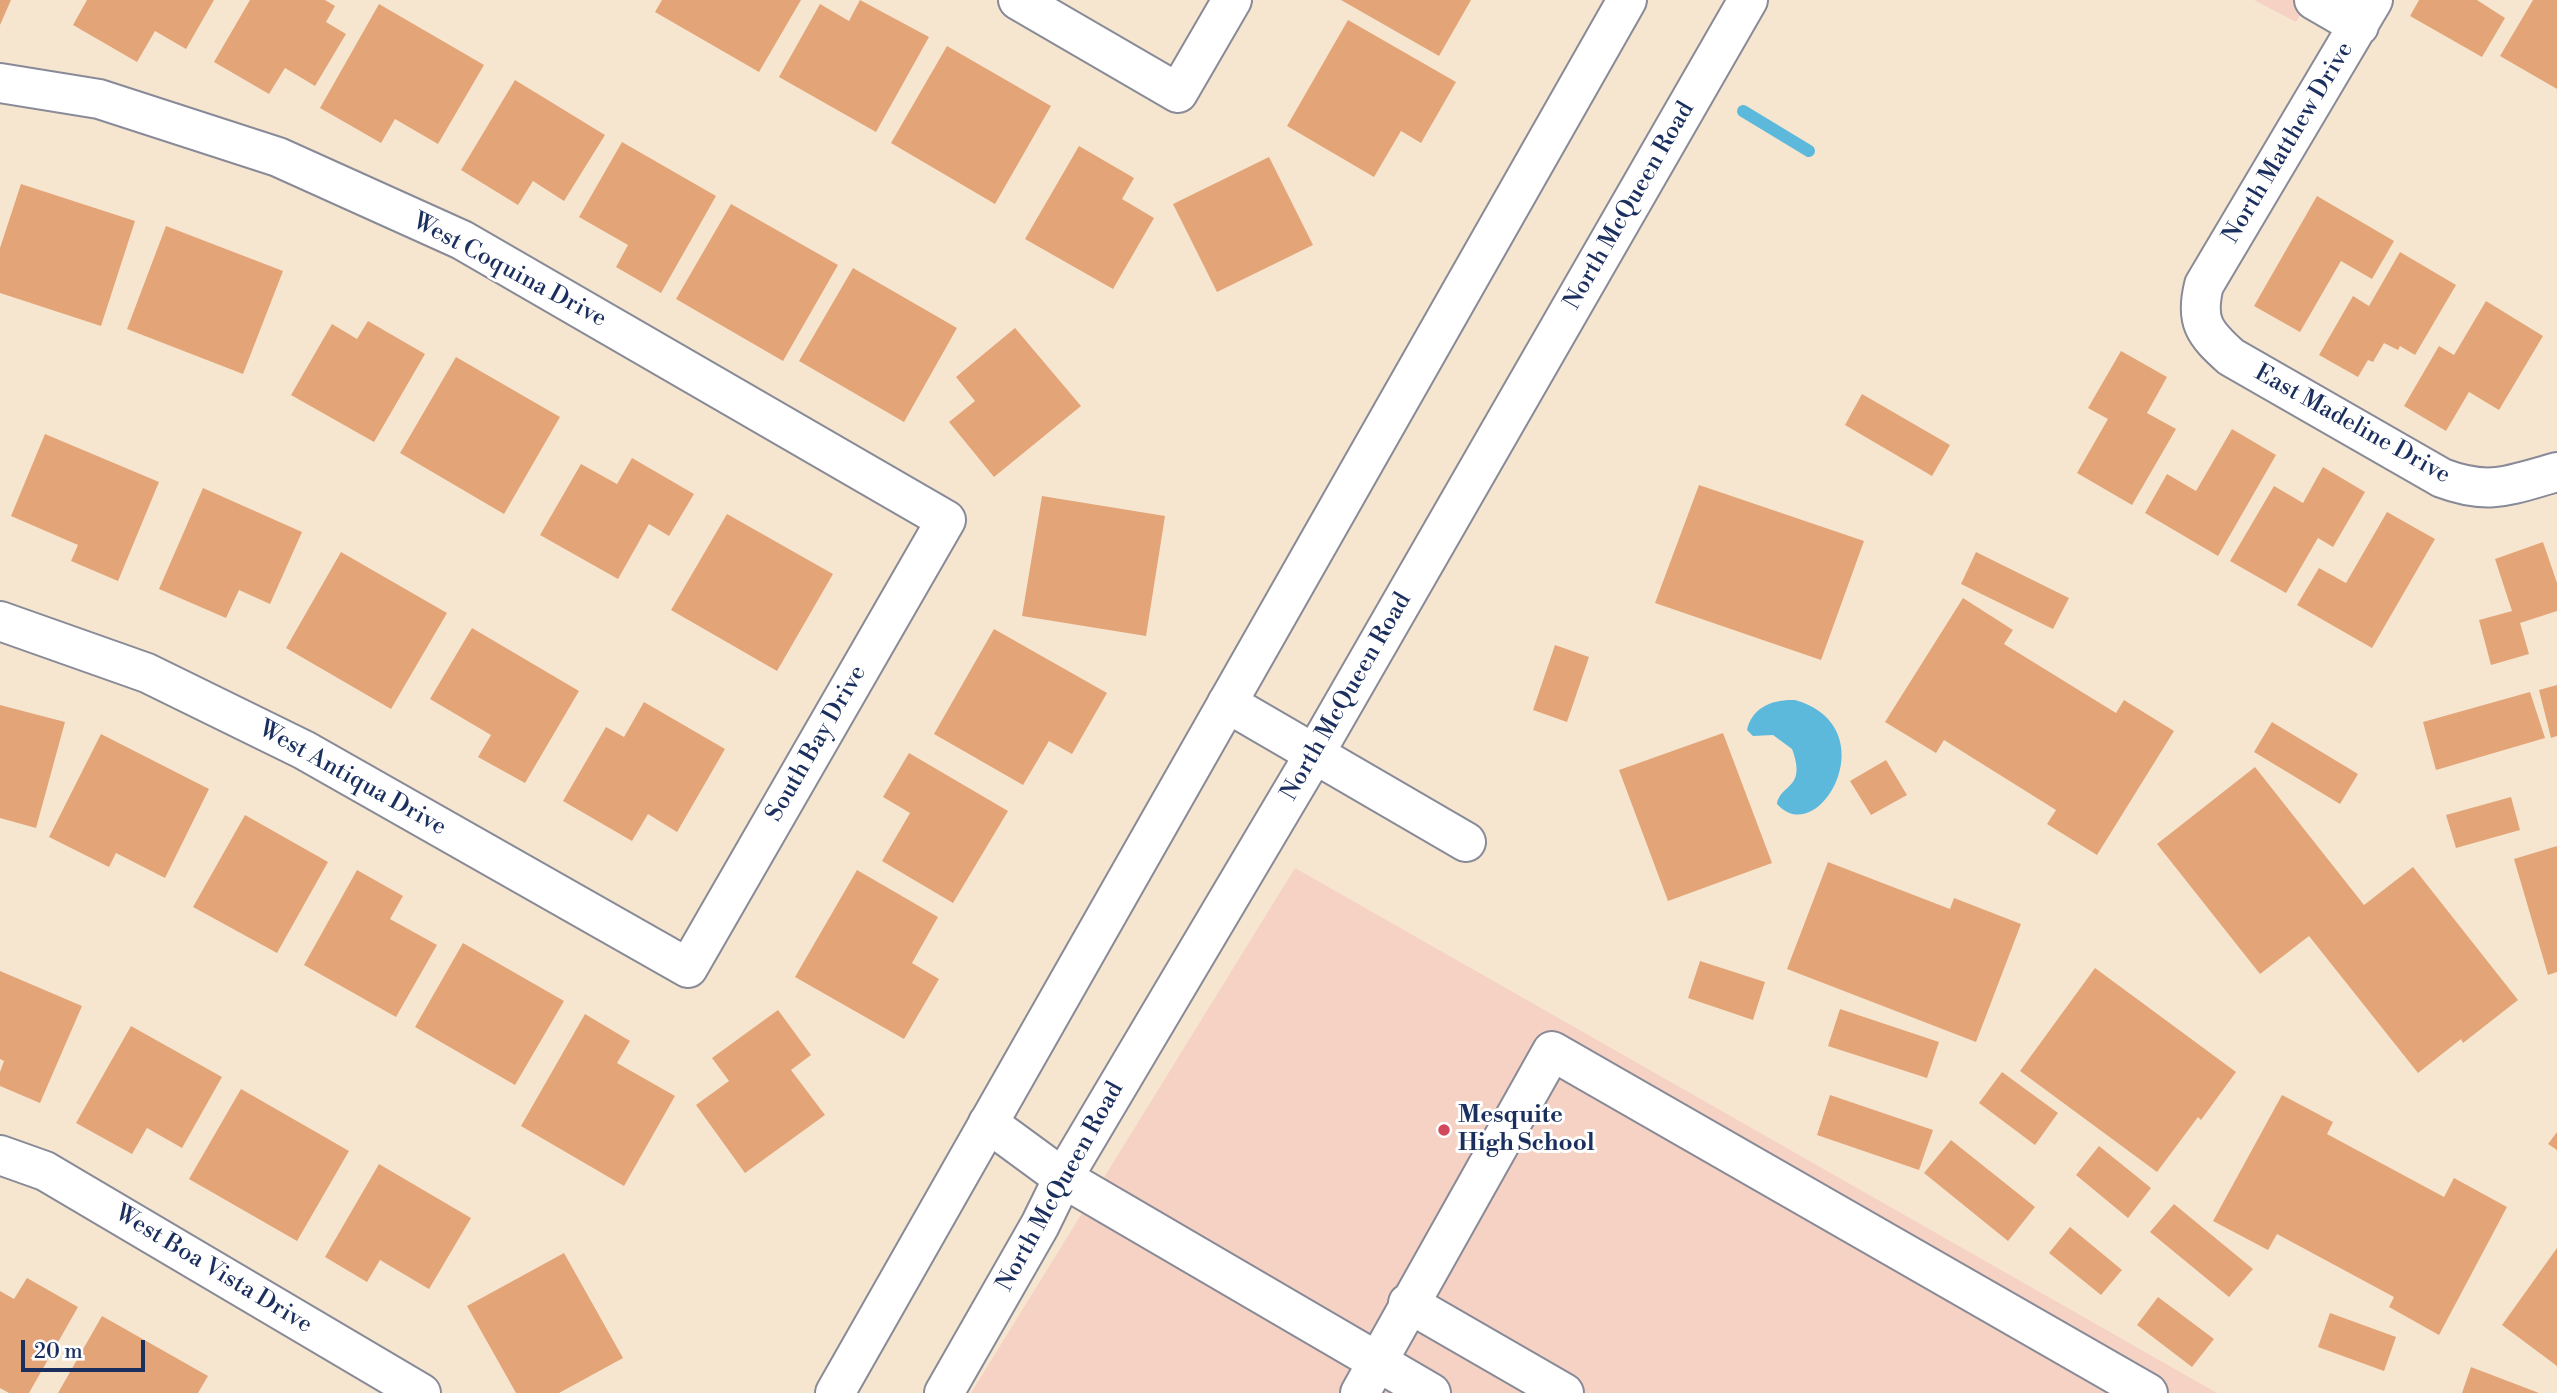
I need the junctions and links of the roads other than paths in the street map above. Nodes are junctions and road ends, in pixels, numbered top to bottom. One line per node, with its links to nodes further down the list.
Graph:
1 (1018, 0): 2 (street)
2 (1232, 0)
3 (1627, 0): 12 (street)
4 (1748, 0): 13 (street, North McQueen Road)
5 (2314, 0): 6 (street)
6 (2366, 13): 8 (street, North Matthew Drive)
7 (0, 83): 10 (street, West Coquina Drive)
8 (2204, 285): 9 (street, East Madeline Drive)
9 (2557, 472)
10 (946, 520): 15 (street, South Bay Drive)
11 (0, 621): 15 (street, West Antiqua Drive)
12 (1227, 703): 13 (street); 16 (street)
13 (1315, 754): 14 (street); 18 (street, North McQueen Road)
14 (1466, 842)
15 (688, 968)
16 (988, 1123): 18 (street); 22 (street)
17 (0, 1155): 21 (street, West Boa Vista Drive)
18 (1063, 1178): 20 (street); 23 (street, North McQueen Road)
19 (1408, 1303): 20 (street); 25 (street); 26 (street)
20 (1367, 1377): 24 (street)
21 (421, 1393)
22 (835, 1393)
23 (944, 1393)
24 (1431, 1393)
25 (1564, 1393)
26 (2148, 1393)

